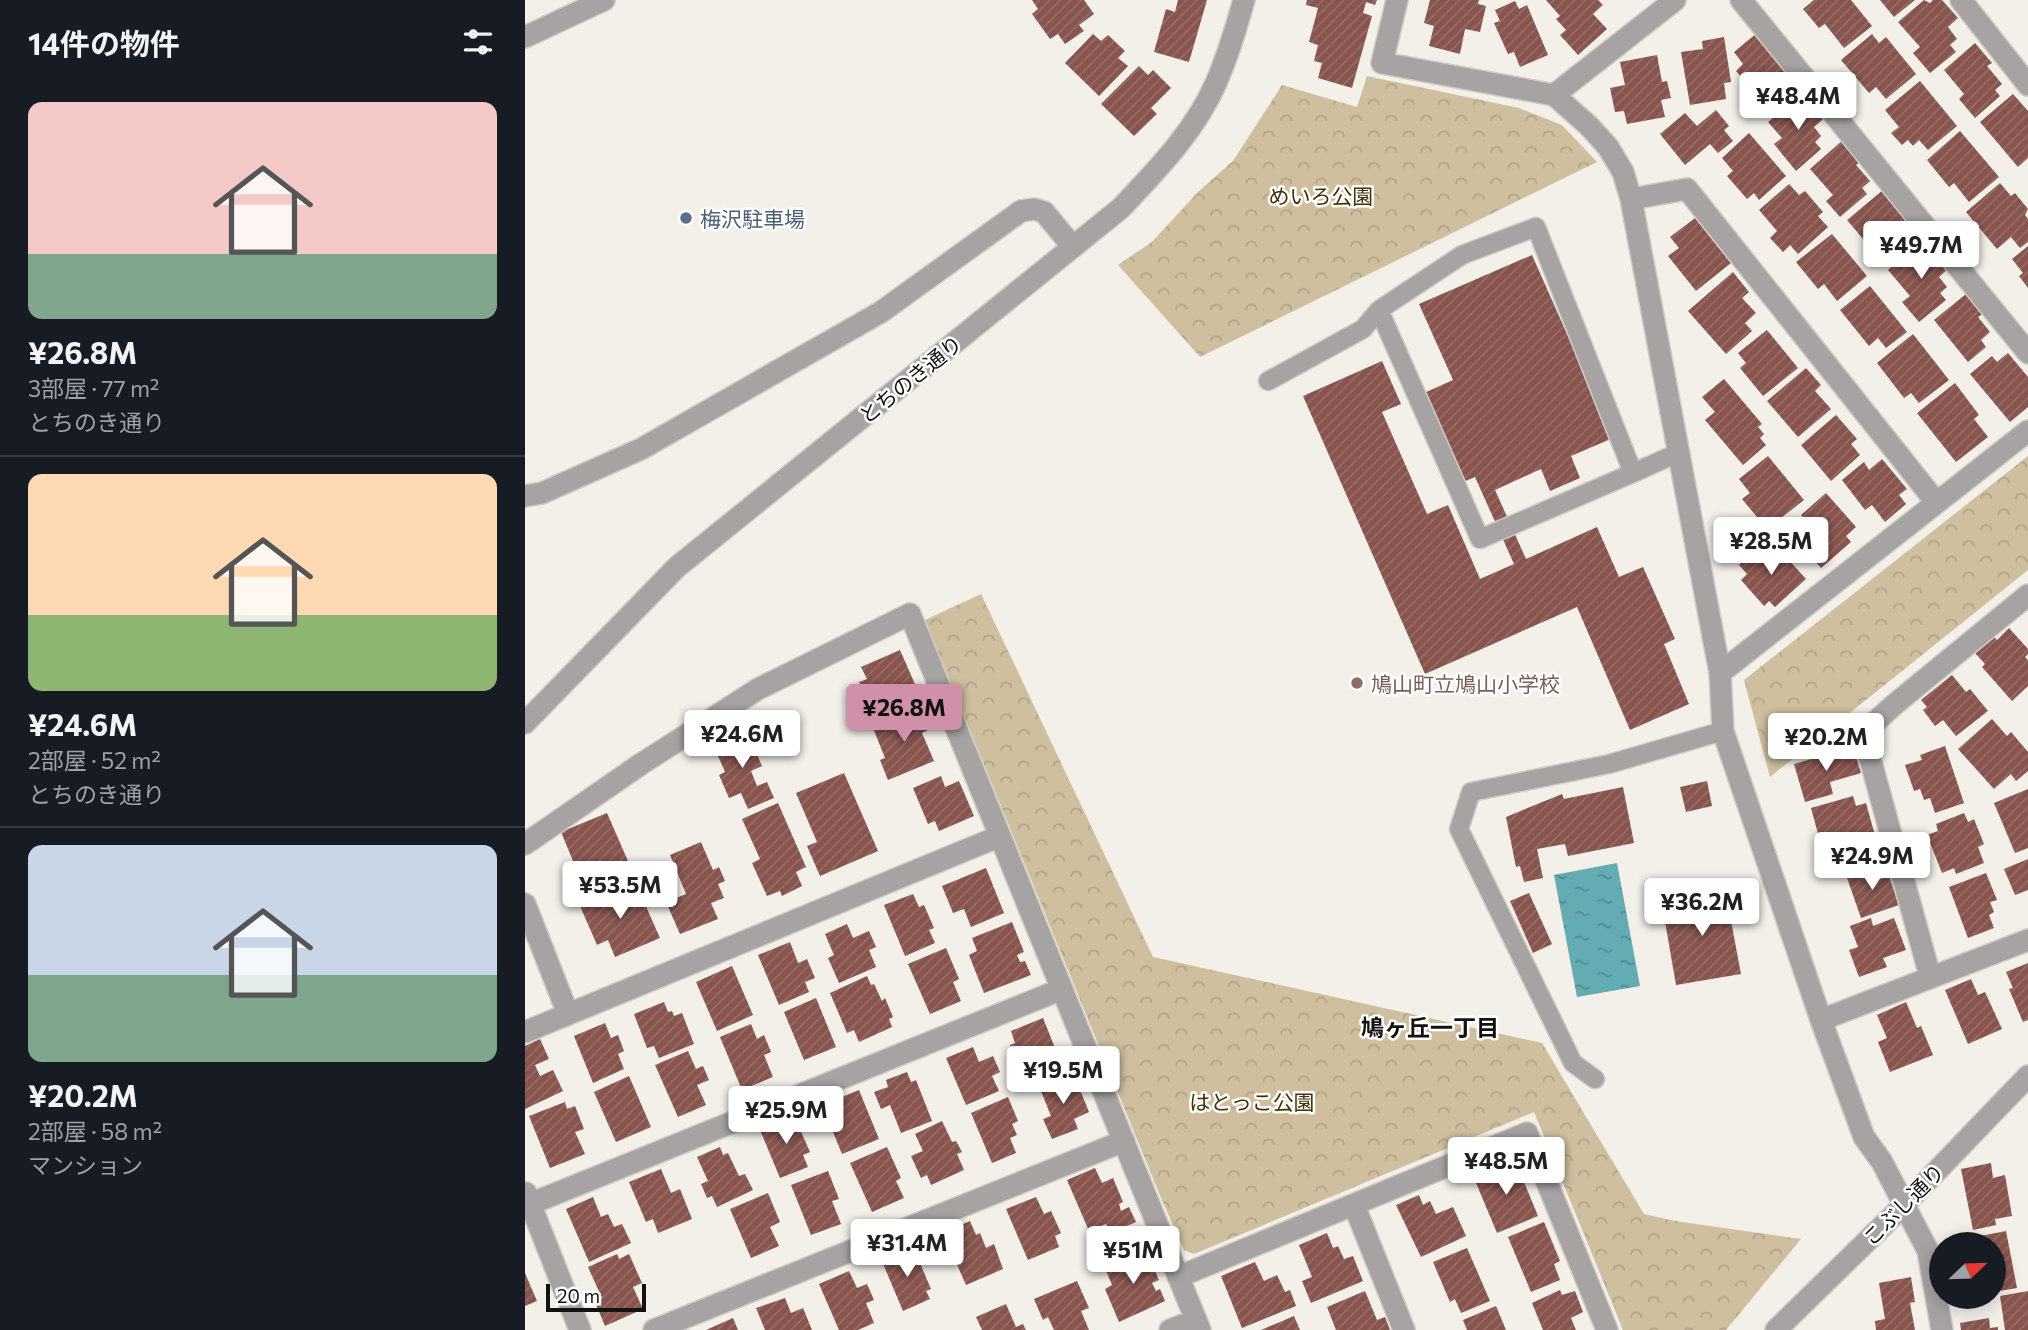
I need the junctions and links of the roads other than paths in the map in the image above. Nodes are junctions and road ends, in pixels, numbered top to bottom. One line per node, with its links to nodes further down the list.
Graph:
1 (604, 0): 7 (street)
2 (1244, 0): 11 (street, とちのき通り)
3 (1397, 0): 9 (street)
4 (1675, 0): 9 (street)
5 (1741, 0): 13 (street)
6 (1961, 0): 8 (street)
7 (525, 37)
8 (2028, 85)
9 (1554, 95): 10 (street)
10 (1631, 199): 16 (street); 19 (street)
11 (1073, 247): 18 (street); 22 (street, とちのき通り)
12 (1379, 310): 14 (lane); 17 (lane); 17 (lane)
13 (2028, 353)
14 (1268, 381)
15 (2028, 431): 19 (street)
16 (1680, 452): 17 (lane); 21 (street)
17 (1633, 472)
18 (525, 496)
19 (1936, 502): 21 (street)
20 (2028, 595): 28 (street)
21 (1720, 673): 23 (street)
22 (525, 723)
23 (1723, 731): 31 (street); 34 (lane)
24 (1000, 836): 25 (street); 29 (street); 30 (street)
25 (525, 844)
26 (525, 904): 30 (street)
27 (2028, 940): 28 (street)
28 (1930, 976): 31 (street)
29 (1062, 989): 35 (street); 36 (street)
30 (568, 1014): 32 (street)
31 (1821, 1020): 38 (street)
32 (525, 1032)
33 (2028, 1076): 38 (street, こぶし通り)
34 (1595, 1079)
35 (1124, 1141): 39 (street); 42 (street)
36 (527, 1197): 41 (street)
37 (1354, 1205): 39 (street); 44 (street); 45 (street)
38 (1903, 1205): 46 (street, こぶし通り); 47 (street)
39 (1178, 1277): 40 (street)
40 (1198, 1325): 43 (street)
41 (580, 1330)
42 (654, 1330)
43 (1170, 1330)
44 (1404, 1330)
45 (1607, 1330)
46 (1776, 1330)
47 (1942, 1330)

